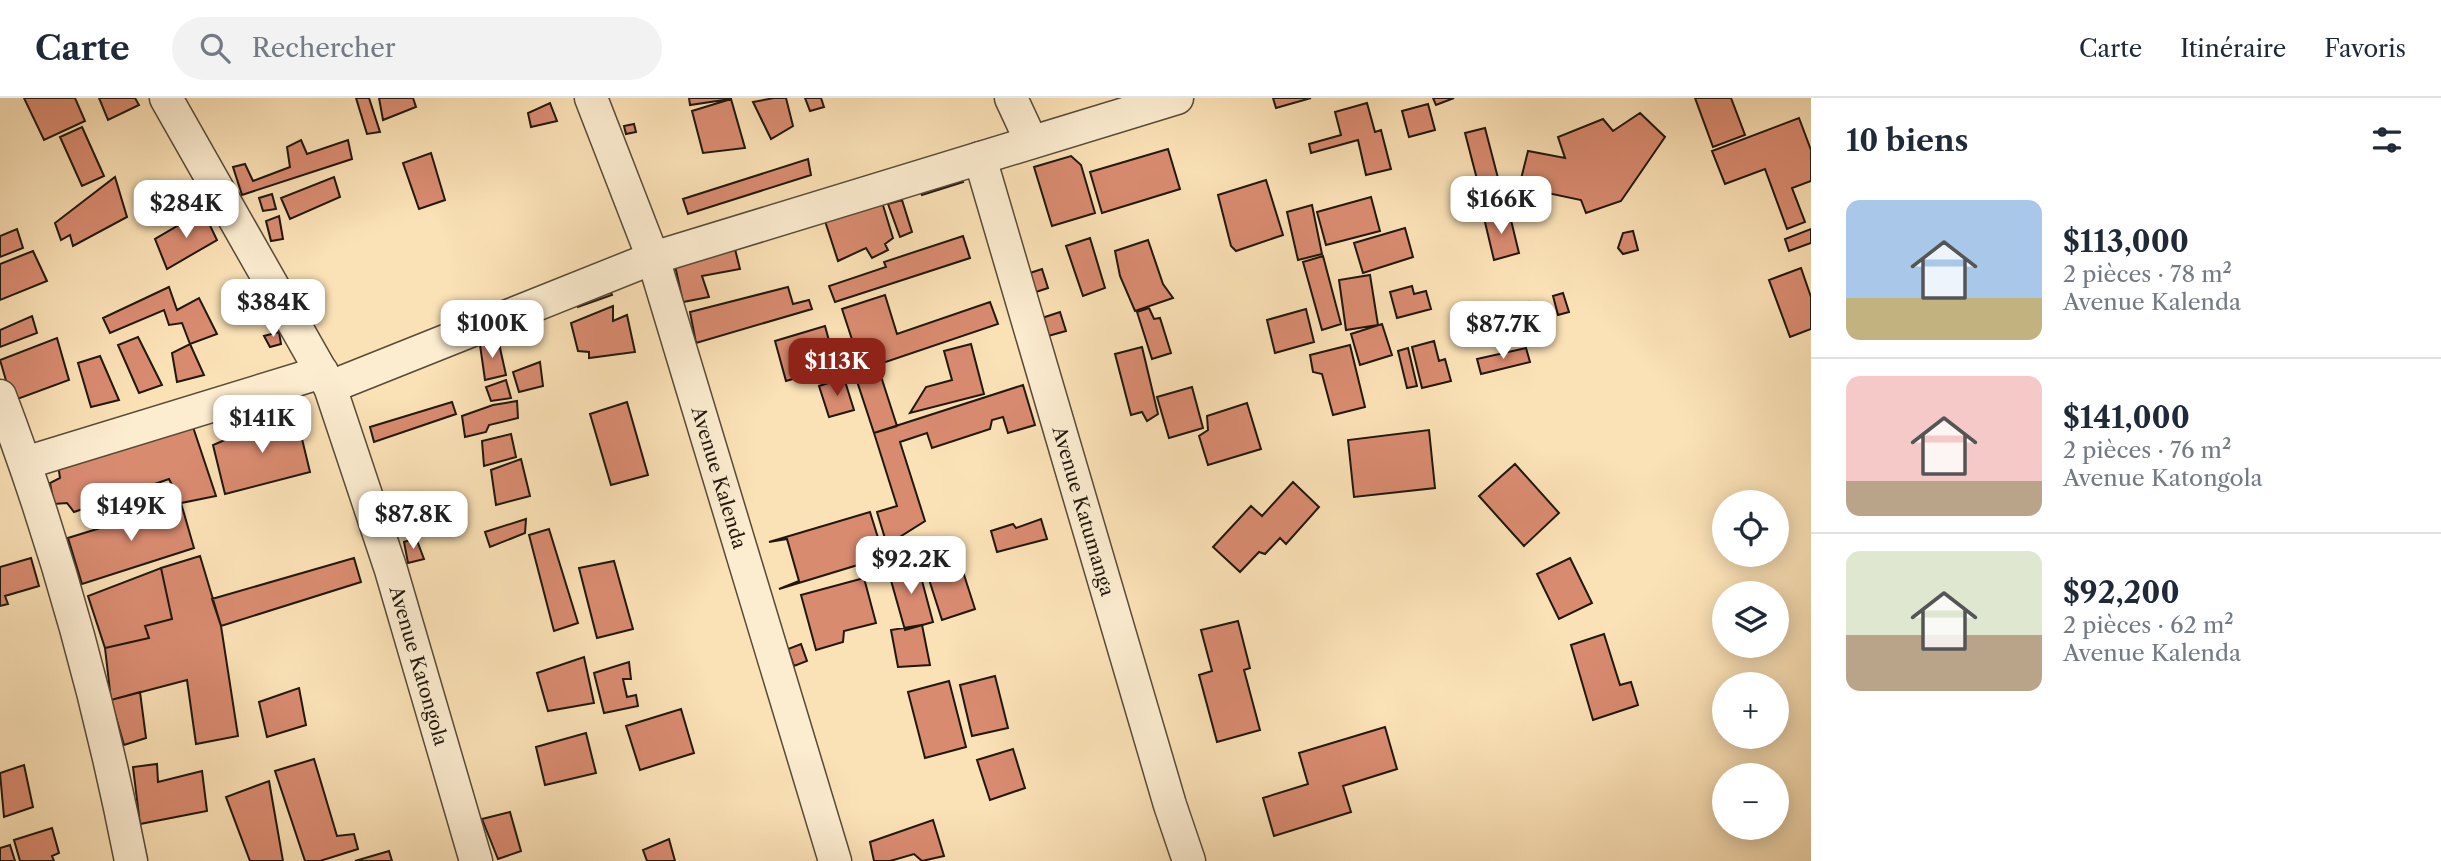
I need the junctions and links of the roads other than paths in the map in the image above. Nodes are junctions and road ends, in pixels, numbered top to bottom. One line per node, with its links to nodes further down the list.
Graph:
1 (166, 98): 8 (street, Avenue Katongola)
2 (591, 98): 7 (street, Avenue Kalenda)
3 (1011, 98): 5 (street)
4 (1177, 98): 5 (street)
5 (1031, 141): 6 (street)
6 (980, 158): 7 (street); 14 (street, Avenue Katumanga)
7 (653, 258): 8 (street); 13 (street, Avenue Kalenda)
8 (326, 379): 10 (street); 12 (street, Avenue Katongola)
9 (0, 396): 10 (street)
10 (25, 463): 11 (street)
11 (131, 861)
12 (476, 861)
13 (835, 861)
14 (1189, 861)

